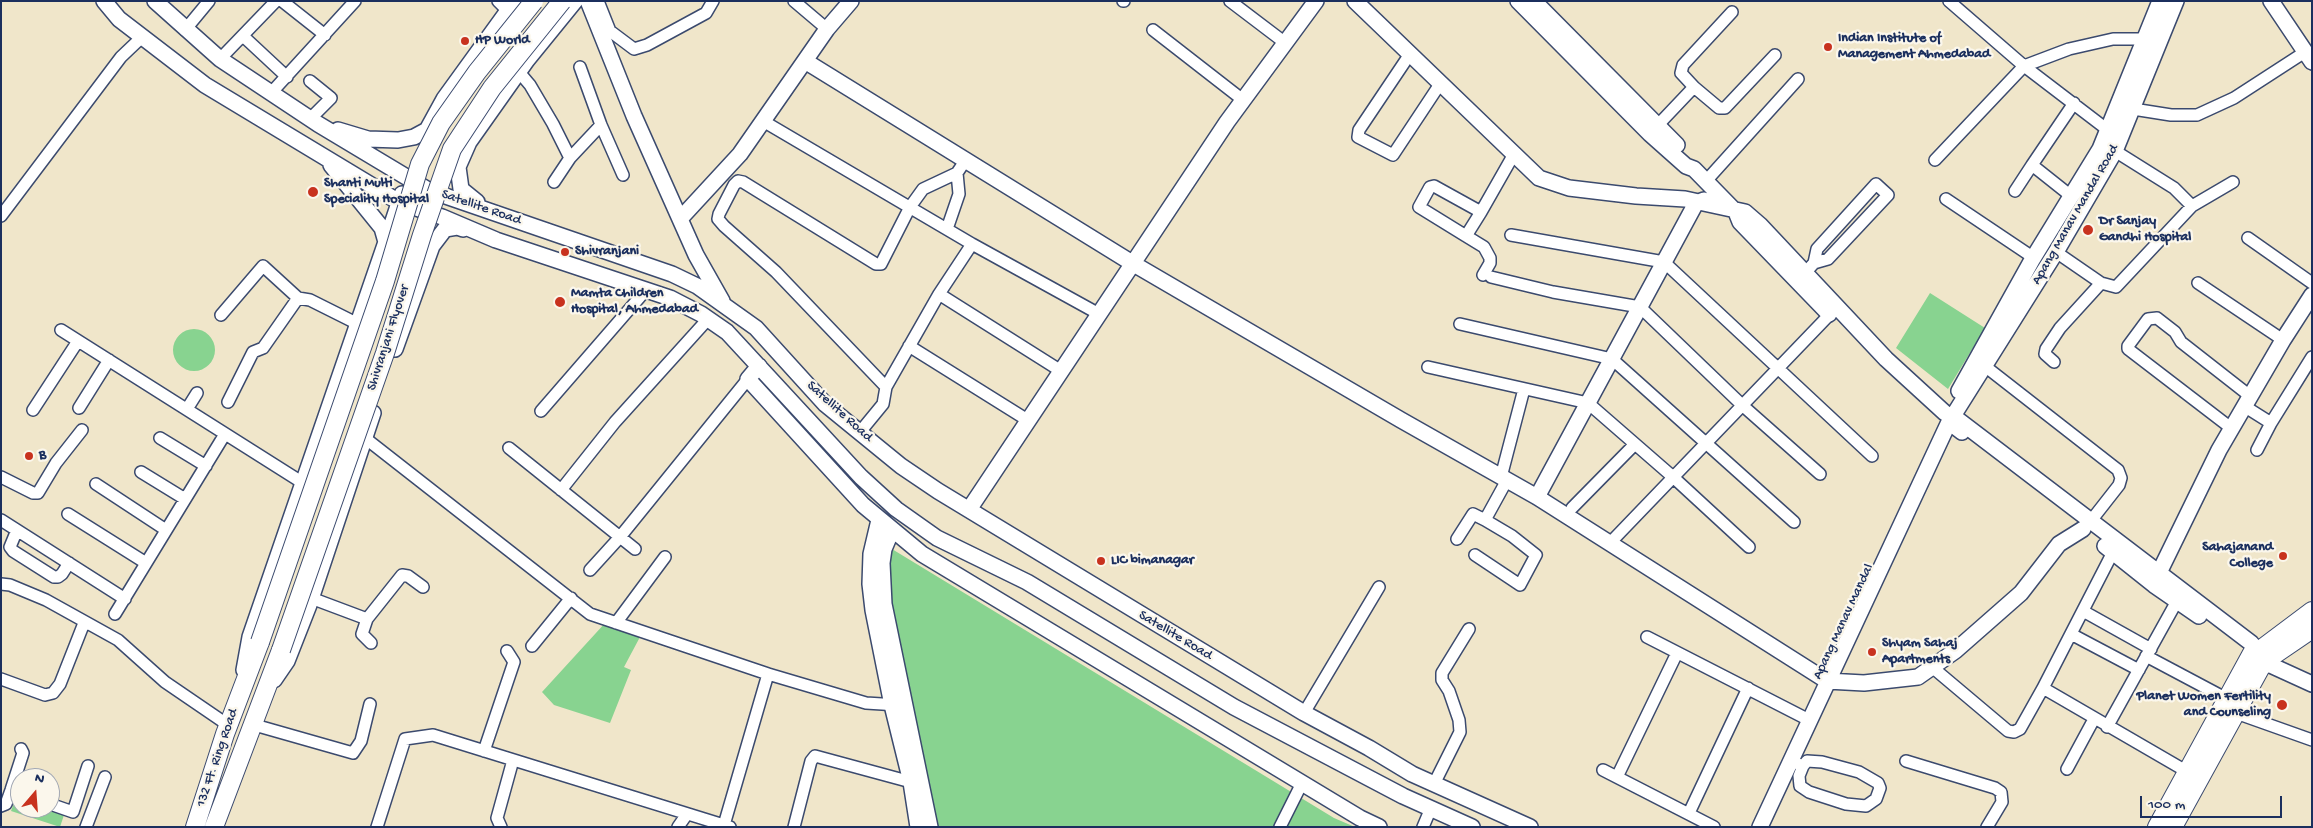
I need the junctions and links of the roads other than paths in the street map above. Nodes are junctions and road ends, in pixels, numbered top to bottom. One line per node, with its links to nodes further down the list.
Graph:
1 (104, 1): 33 (street, Satellite Road)
2 (155, 1): 29 (street, Satellite Road)
3 (209, 1): 29 (street)
4 (276, 1): 32 (street)
5 (282, 1): 31 (street)
6 (355, 1): 31 (street)
7 (534, 1): 223 (main road, Shivranjani Flyover, bridge)
8 (562, 1): 224 (main road, Shivranjani Flyover, bridge)
9 (575, 1): 43 (street)
10 (588, 1): 85 (street)
11 (598, 1): 12 (street)
12 (713, 1)
13 (794, 1): 28 (street)
14 (851, 1): 28 (street)
15 (1230, 1): 35 (street)
16 (1316, 1): 35 (street)
17 (1355, 1): 37 (street)
18 (1518, 1): 27 (street)
19 (1534, 1): 27 (street)
20 (1949, 1): 41 (street)
21 (2160, 1): 34 (street, Apang Manav Mandal)
22 (2176, 1): 52 (street, Apang Manav Mandal Road)
23 (2271, 1): 36 (street)
24 (2283, 1): 36 (street)
25 (507, 4): 56 (street)
26 (1732, 12): 48 (street)
27 (1547, 23): 57 (street)
28 (827, 28): 40 (street)
29 (185, 30): 39 (street, Satellite Road)
30 (1153, 30): 50 (street)
31 (325, 35): 44 (street)
32 (243, 36): 39 (street); 44 (street)
33 (142, 37): 60 (street, Satellite Road); 82 (street)
34 (2144, 39): 41 (street); 58 (street, Apang Manav Mandal)
35 (1284, 42): 50 (street)
36 (2309, 53): 52 (street)
37 (1410, 54): 47 (street); 47 (street)
38 (1775, 54): 48 (street)
39 (220, 58): 49 (street, Satellite Road)
40 (805, 61): 54 (street); 65 (street)
41 (2024, 66): 51 (street); 62 (street)
42 (580, 67): 55 (street)
43 (518, 72): 61 (street); 64 (street)
44 (287, 77): 49 (street)
45 (1798, 79): 68 (street)
46 (310, 80): 53 (street)
47 (1440, 84): 59 (street)
48 (1694, 87): 57 (street)
49 (271, 93): 53 (street, Satellite Road)
50 (1243, 100): 97 (street)
51 (2074, 103): 58 (street); 63 (street)
52 (2133, 109): 58 (street, Apang Manav Mandal Road)
53 (314, 121): 56 (street); 67 (street, Satellite Road)
54 (763, 121): 79 (street); 85 (street)
55 (601, 125): 61 (street); 66 (street)
56 (427, 130): 67 (street)
57 (1653, 130): 68 (street)
58 (2115, 140): 74 (street, Apang Manav Mandal); 78 (street); 94 (street, Apang Manav Mandal Road)
59 (1514, 154): 76 (street); 80 (street)
60 (322, 155): 77 (street, Satellite Road); 91 (street)
61 (570, 158): 69 (street)
62 (1935, 160)
63 (2032, 165): 71 (street); 74 (street)
64 (458, 167): 73 (street); 83 (street)
65 (961, 167): 79 (street); 86 (street); 97 (street)
66 (623, 175)
67 (408, 178): 73 (street, Satellite Road); 77 (street)
68 (1706, 181): 72 (street); 76 (street)
69 (554, 182)
70 (2233, 182): 78 (street)
71 (2015, 191)
72 (1719, 195): 76 (street); 81 (street)
73 (450, 196): 83 (street, Satellite Road); 84 (street)
74 (2071, 196): 96 (street, Apang Manav Mandal)
75 (1946, 198): 96 (street)
76 (1690, 201): 81 (street); 98 (street)
77 (399, 202): 84 (street, Satellite Road); 91 (street)
78 (2192, 206): 102 (street)
79 (910, 207): 86 (street); 131 (street)
80 (1481, 212): 88 (street); 88 (street)
81 (1736, 212): 99 (street); 111 (street)
82 (1, 216)
83 (505, 216): 101 (street, Satellite Road)
84 (442, 217): 90 (street, Satellite Road); 93 (street)
85 (680, 220): 95 (street)
86 (947, 229): 92 (street)
87 (1511, 234): 98 (street)
88 (1466, 236): 110 (street)
89 (2248, 238): 104 (street)
90 (496, 240): 93 (street); 105 (street, Satellite Road)
91 (386, 242): 115 (street)
92 (972, 244): 106 (street); 112 (street)
93 (432, 246): 150 (street)
94 (2056, 252): 100 (street, Apang Manav Mandal Road); 102 (street)
95 (696, 255): 101 (street); 109 (street)
96 (2033, 259): 100 (street); 142 (street, Apang Manav Mandal)
97 (1132, 262): 112 (street); 161 (street)
98 (1664, 262): 110 (street); 127 (street)
99 (1809, 268): 99 (street); 111 (street)
100 (2046, 268): 128 (street, Apang Manav Mandal Road)
101 (672, 274): 109 (street, Satellite Road)
102 (2101, 283): 124 (street)
103 (2198, 283): 119 (street)
104 (2312, 283)
105 (646, 290): 114 (street, Satellite Road); 141 (street)
106 (939, 294): 120 (street); 129 (street)
107 (2312, 295): 119 (street)
108 (298, 298): 113 (street); 115 (street); 135 (street)
109 (723, 303): 147 (street, Satellite Road)
110 (1640, 307): 122 (street); 137 (street)
111 (1833, 311): 127 (street); 142 (street)
112 (1099, 314): 129 (street)
113 (221, 315)
114 (708, 319): 125 (street, Satellite Road); 164 (street)
115 (358, 324): 162 (street)
116 (1460, 324): 122 (street)
117 (61, 330): 118 (street)
118 (78, 340): 123 (street); 140 (street)
119 (2283, 340): 134 (street)
120 (909, 346): 131 (street); 143 (street)
121 (2312, 357): 144 (street)
122 (1612, 359): 136 (street); 151 (street)
123 (109, 360): 138 (street); 139 (street)
124 (2054, 362)
125 (759, 366): 130 (street); 179 (street, Satellite Road)
126 (1428, 367): 132 (street)
127 (1778, 367): 137 (street); 155 (street)
128 (1986, 367): 142 (street, Apang Manav Mandal Road); 174 (street)
129 (1061, 371): 143 (street)
130 (748, 379): 171 (street); 178 (street)
131 (886, 387): 147 (street)
132 (1524, 389): 136 (street); 161 (street)
133 (197, 392): 139 (street)
134 (2247, 401): 144 (street); 145 (street); 145 (street)
135 (228, 402)
136 (1588, 403): 152 (street); 165 (street)
137 (1742, 405): 151 (street); 158 (street)
138 (79, 408)
139 (187, 409): 148 (street)
140 (32, 410)
141 (541, 411)
142 (1947, 417): 174 (street); 218 (street, Apang Manav Mandal)
143 (1029, 421): 167 (street)
144 (2272, 423): 154 (street)
145 (2232, 428): 191 (street)
146 (82, 430): 159 (street)
147 (860, 432): 167 (street, Satellite Road)
148 (225, 434): 156 (street); 162 (street)
149 (160, 438): 156 (street)
150 (365, 438): 195 (street); 196 (street)
151 (1706, 442): 160 (street); 173 (street)
152 (1635, 444): 160 (street); 168 (street)
153 (509, 448): 164 (street)
154 (2257, 450)
155 (1872, 456)
156 (206, 466): 166 (street)
157 (141, 472): 166 (street)
158 (1820, 474)
159 (5, 476)
160 (1673, 477): 181 (street); 182 (street)
161 (1504, 478): 165 (street); 172 (street)
162 (303, 483): 223 (street)
163 (96, 484): 176 (street)
164 (561, 490): 178 (street)
165 (1537, 497): 181 (street)
166 (185, 499): 176 (street)
167 (970, 508): 228 (street, Satellite Road)
168 (1572, 508)
169 (68, 514): 189 (street)
170 (1, 520): 175 (street)
171 (880, 520): 177 (street); 226 (street)
172 (1485, 520): 180 (street); 185 (street)
173 (1794, 522)
174 (2087, 525): 184 (street); 191 (street); 215 (street)
175 (17, 530): 188 (street); 188 (street)
176 (166, 530): 189 (street)
177 (892, 530): 187 (street); 226 (street)
178 (620, 537): 183 (street); 190 (street)
179 (939, 538): 187 (street); 251 (street, Satellite Road)
180 (1457, 538)
181 (1609, 544): 218 (street)
182 (1749, 547)
183 (635, 549)
184 (2113, 552): 191 (street); 199 (street)
185 (1475, 555)
186 (665, 557): 204 (street)
187 (927, 557): 248 (street)
188 (69, 563): 197 (street)
189 (146, 563): 197 (street)
190 (590, 570)
191 (2156, 579): 198 (street); 214 (street)
192 (1, 584): 203 (street)
193 (1379, 586): 228 (street)
194 (424, 587): 202 (street)
195 (311, 598): 202 (street); 224 (street)
196 (571, 598): 204 (street); 210 (street)
197 (125, 599): 201 (street)
198 (2177, 601): 213 (street); 214 (street)
199 (2083, 611): 207 (street); 213 (street)
200 (2312, 611): 214 (main road)
201 (115, 614)
202 (367, 619): 209 (street)
203 (84, 623): 219 (street); 232 (street)
204 (616, 623): 217 (street)
205 (1469, 629): 249 (street)
206 (2312, 629): 214 (main road)
207 (2071, 634): 216 (street); 222 (street)
208 (1647, 637): 212 (street)
209 (371, 643)
210 (532, 646)
211 (507, 651): 236 (street)
212 (1677, 653): 221 (street); 246 (street)
213 (2149, 653): 216 (street); 227 (street)
214 (2259, 658): 220 (street); 227 (main road)
215 (1932, 667): 218 (street); 222 (street)
216 (2139, 670): 233 (street)
217 (768, 674): 226 (street); 257 (street)
218 (1823, 678): 229 (street, Apang Manav Mandal)
219 (1, 679)
220 (2312, 684)
221 (1748, 688): 229 (street); 253 (street)
222 (2043, 688): 230 (street)
223 (242, 689): 232 (main road, 132 Ft. Ring Road)
224 (261, 700): 231 (main road, 132 Ft. Ring Road)
225 (370, 704): 231 (street)
226 (898, 705): 247 (street); 265 (street)
227 (2231, 706): 234 (street); 244 (main road); 256 (main road)
228 (1304, 713): 249 (street, Satellite Road)
229 (1805, 718): 239 (street); 272 (street, Apang Manav Mandal)
230 (2094, 719): 233 (street); 242 (street)
231 (252, 724): 259 (main road, 132 Ft. Ring Road)
232 (228, 725): 258 (main road, 132 Ft. Ring Road)
233 (2107, 727): 244 (street)
234 (2312, 740)
235 (21, 749): 241 (street)
236 (484, 751): 237 (street); 260 (street)
237 (513, 760): 254 (street); 261 (street)
238 (1906, 761): 274 (street)
239 (1797, 764): 239 (street); 273 (street)
240 (88, 766): 252 (street)
241 (20, 768)
242 (2067, 769)
243 (1603, 770): 246 (street)
244 (2186, 771): 275 (main road)
245 (105, 777): 255 (street)
246 (1617, 777): 253 (street)
247 (911, 782): 263 (street); 264 (street)
248 (1302, 783): 266 (street); 267 (street)
249 (1434, 784): 270 (street, Satellite Road)
250 (60, 807): 252 (street)
251 (1430, 808): 268 (street); 269 (street, Satellite Road)
252 (73, 812): 255 (street)
253 (1689, 813): 271 (street)
254 (687, 814): 257 (street); 262 (street)
255 (88, 822)
256 (2177, 825)
257 (727, 826)
258 (195, 827)
259 (214, 827)
260 (377, 827)
261 (501, 827)
262 (678, 827)
263 (794, 827)
264 (918, 827)
265 (930, 827)
266 (1280, 827)
267 (1379, 827)
268 (1423, 827)
269 (1472, 827)
270 (1530, 827)
271 (1714, 827)
272 (1752, 827)
273 (1760, 827)
274 (1987, 827)
275 (2157, 827)

